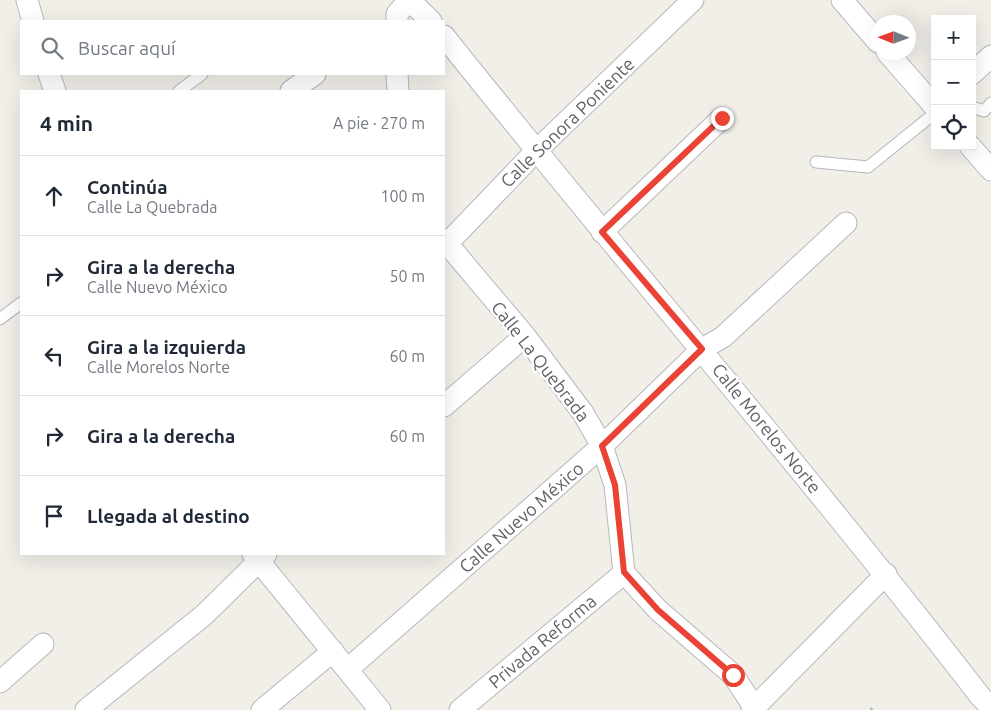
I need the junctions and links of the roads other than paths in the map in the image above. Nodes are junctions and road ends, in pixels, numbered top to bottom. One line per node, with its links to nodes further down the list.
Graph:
1 (27, 0): 5 (street)
2 (693, 0): 26 (street, Calle Sonora Poniente)
3 (842, 0): 7 (street)
4 (397, 14): 6 (street)
5 (33, 20)
6 (426, 20)
7 (871, 34)
8 (445, 37): 26 (street, Calle Morelos Norte)
9 (991, 56): 11 (street)
10 (894, 60): 21 (street)
11 (976, 70)
12 (49, 75): 16 (street)
13 (201, 75): 17 (lane)
14 (313, 75): 18 (street)
15 (397, 75): 19 (street)
16 (55, 90)
17 (180, 90)
18 (292, 90)
19 (398, 90)
20 (991, 103): 22 (lane)
21 (933, 105)
22 (976, 108)
23 (931, 116): 27 (lane)
24 (722, 118): 30 (street)
25 (974, 150): 28 (street)
26 (536, 151): 30 (street, Calle Morelos Norte); 31 (street, Calle Sonora Poniente)
27 (816, 162)
28 (991, 170)
29 (846, 223): 36 (street, Calle Nuevo México)
30 (602, 232): 36 (street, Calle Morelos Norte)
31 (445, 242)
32 (445, 244): 35 (street, Calle La Quebrada)
33 (20, 303): 34 (lane)
34 (0, 319)
35 (525, 336): 37 (street); 38 (street, Calle La Quebrada)
36 (702, 349): 38 (street, Calle Nuevo México); 41 (street, Calle Morelos Norte)
37 (445, 405)
38 (602, 446): 40 (street, Calle La Quebrada); 44 (street, Calle Nuevo México)
39 (259, 556): 43 (street); 48 (street)
40 (624, 572): 47 (street); 51 (street, Privada Reforma)
41 (886, 574): 46 (street, Calle Morelos Norte); 47 (street)
42 (43, 644): 45 (street)
43 (333, 651): 44 (street); 49 (street)
44 (348, 669): 50 (street)
45 (0, 682)
46 (991, 707)
47 (755, 709)
48 (86, 710)
49 (262, 710)
50 (380, 710)
51 (460, 710)

